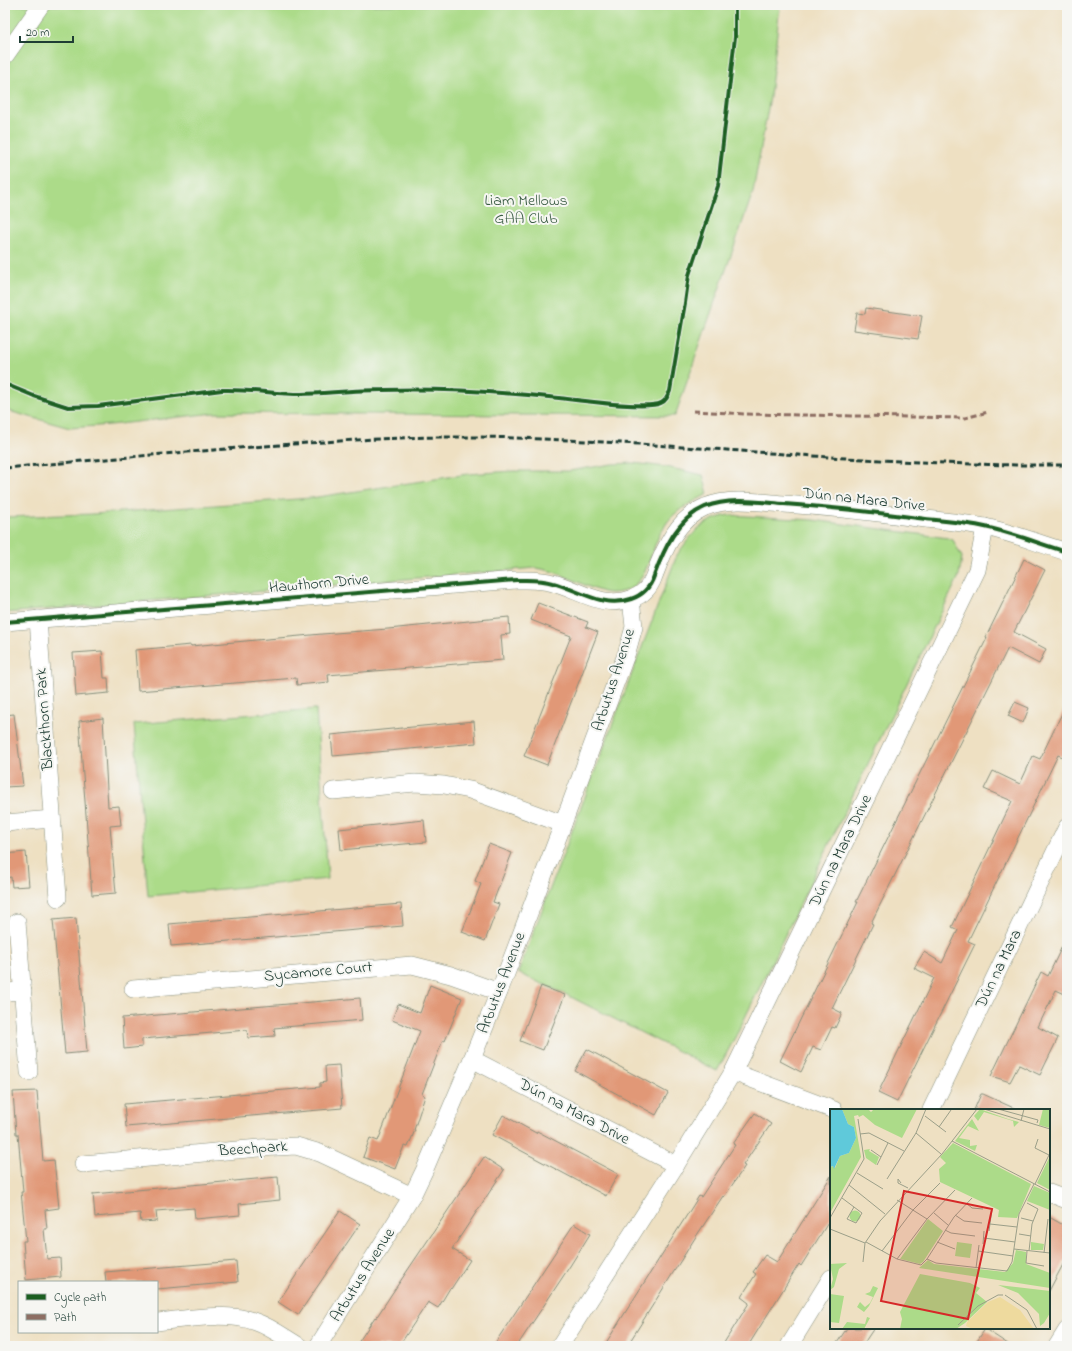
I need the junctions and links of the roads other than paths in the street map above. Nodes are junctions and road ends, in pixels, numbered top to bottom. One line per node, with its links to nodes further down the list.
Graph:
1 (41, 5): 2 (street)
2 (5, 56)
3 (985, 527): 4 (street, Dún na Mara Drive); 5 (street, Dún na Mara Drive); 21 (street, Dún na Mara Drive)
4 (1067, 552)
5 (631, 599): 6 (street, Hawthorn Drive); 11 (street, Arbutus Avenue)
6 (38, 619): 7 (street, Hawthorn Drive); 9 (street, Blackthorn Park)
7 (5, 622)
8 (333, 791): 11 (street)
9 (52, 819): 10 (street); 13 (street, Blackthorn Park)
10 (5, 823)
11 (563, 824): 18 (street, Arbutus Avenue)
12 (1067, 827): 23 (street, Dún na Mara)
13 (58, 898)
14 (17, 922): 16 (street)
15 (133, 989): 18 (street, Sycamore Court)
16 (23, 990): 17 (street); 20 (street)
17 (5, 992)
18 (498, 992): 19 (street, Arbutus Avenue)
19 (472, 1059): 25 (street, Dún na Mara Drive); 27 (street, Arbutus Avenue)
20 (29, 1072)
21 (733, 1072): 22 (street); 25 (street, Dún na Mara Drive)
22 (831, 1109)
23 (931, 1109)
24 (83, 1164): 27 (street, Beechpark)
25 (676, 1165): 34 (street, Dún na Mara Drive)
26 (1050, 1193): 28 (street)
27 (412, 1196): 33 (street, Arbutus Avenue)
28 (1067, 1200)
29 (830, 1280): 35 (street)
30 (158, 1322): 32 (street)
31 (1067, 1330): 36 (street)
32 (299, 1346)
33 (318, 1346)
34 (560, 1346)
35 (789, 1346)
36 (1057, 1346)

